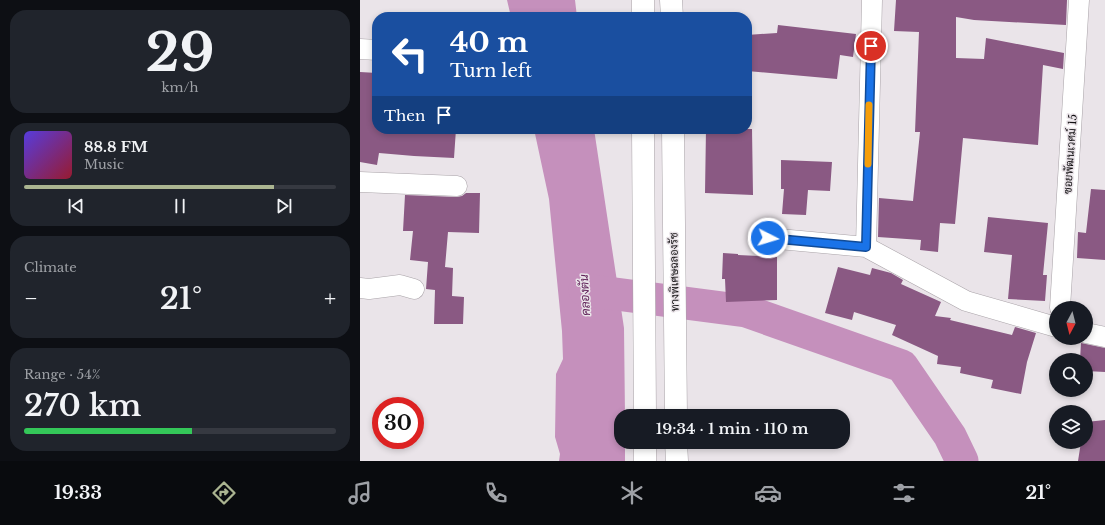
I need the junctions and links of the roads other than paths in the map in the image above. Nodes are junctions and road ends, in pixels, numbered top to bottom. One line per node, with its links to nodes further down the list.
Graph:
1 (643, 0): 5 (highway)
2 (671, 0): 6 (highway)
3 (872, 0): 14 (street)
4 (1079, 0): 17 (street, ซอยพัฒนเวศม์ 15)
5 (643, 12)
6 (672, 12)
7 (360, 49): 8 (street)
8 (372, 50)
9 (643, 134): 21 (highway)
10 (673, 134): 22 (highway, ทางพิเศษฉลองรัช)
11 (360, 182): 12 (street)
12 (457, 186)
13 (768, 238): 14 (street)
14 (866, 247): 18 (street)
15 (360, 288): 16 (street)
16 (414, 289)
17 (1060, 301)
18 (1049, 325)
19 (1093, 334): 20 (street)
20 (1105, 337)
21 (645, 409)
22 (676, 409)
23 (645, 449): 25 (highway)
24 (676, 449): 26 (highway)
25 (645, 461)
26 (676, 461)

